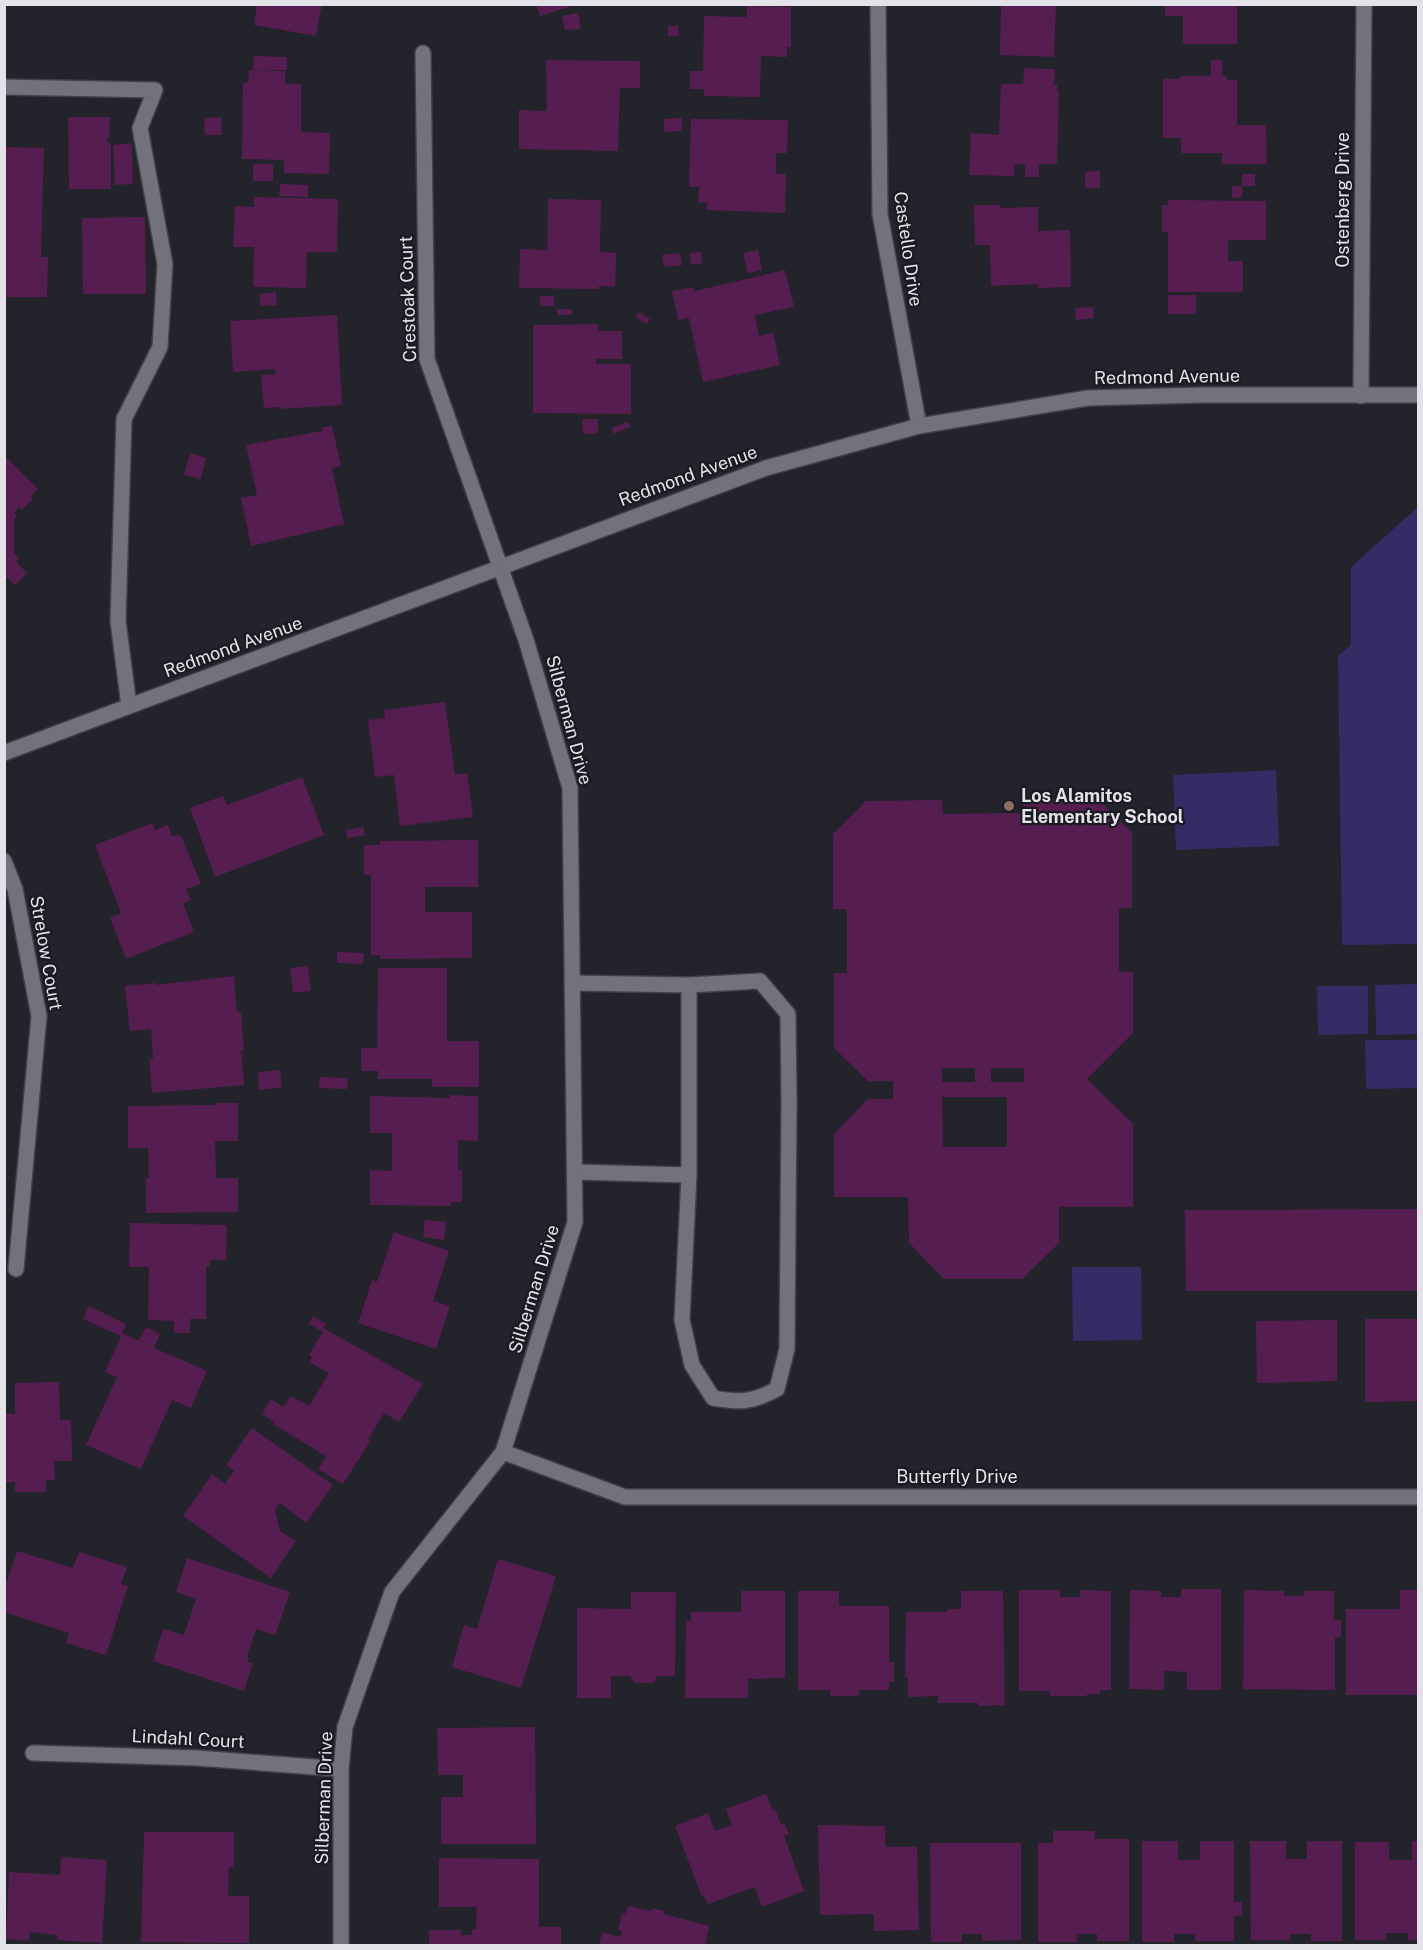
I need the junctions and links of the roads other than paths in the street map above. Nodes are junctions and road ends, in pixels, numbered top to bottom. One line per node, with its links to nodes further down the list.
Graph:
1 (878, 4): 7 (street, Castello Drive)
2 (1364, 4): 6 (street, Ostenberg Drive)
3 (423, 53): 8 (street, Crestoak Court)
4 (4, 87): 9 (street)
5 (1419, 395): 6 (street, Redmond Avenue)
6 (1361, 396): 7 (street, Redmond Avenue)
7 (919, 426): 8 (street, Redmond Avenue)
8 (501, 567): 9 (street, Redmond Avenue); 12 (street, Silberman Drive)
9 (129, 706): 10 (street, Redmond Avenue)
10 (4, 753)
11 (4, 861): 16 (street, Strelow Court)
12 (572, 983): 13 (street); 14 (street, Silberman Drive)
13 (689, 985): 15 (street); 15 (street)
14 (575, 1172): 15 (street); 17 (street, Silberman Drive)
15 (689, 1175)
16 (16, 1269)
17 (503, 1452): 18 (street, Butterfly Drive); 20 (street, Silberman Drive)
18 (1419, 1497)
19 (33, 1753): 20 (street, Lindahl Court)
20 (341, 1769): 21 (street, Silberman Drive)
21 (341, 1946)

